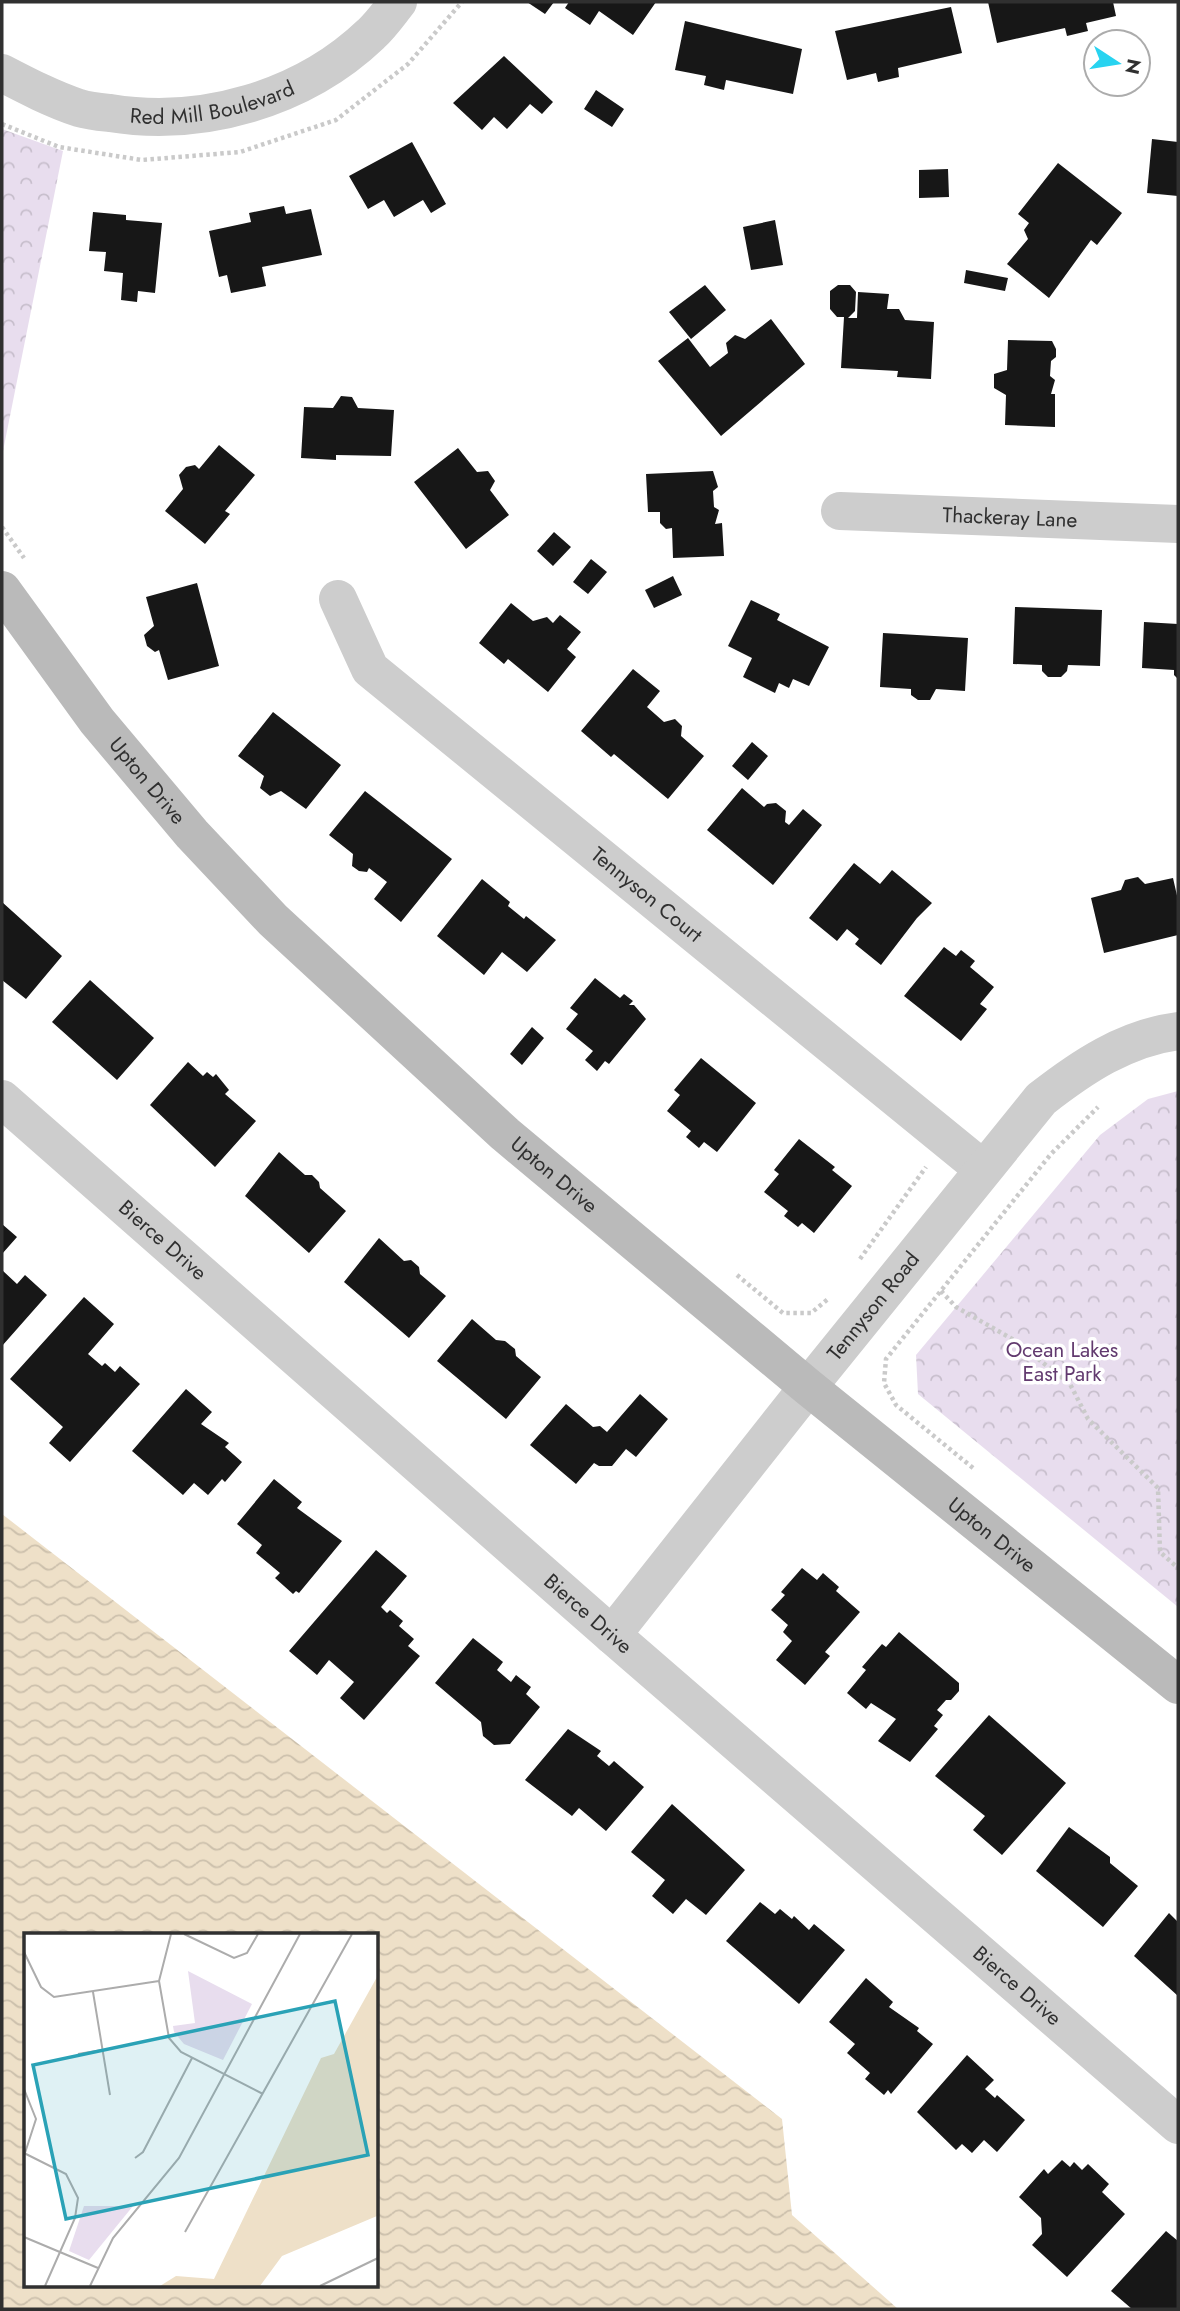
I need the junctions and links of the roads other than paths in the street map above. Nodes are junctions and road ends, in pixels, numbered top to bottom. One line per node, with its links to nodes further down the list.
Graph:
1 (398, 2): 2 (street, Red Mill Boulevard)
2 (2, 73)
3 (840, 511): 4 (street, Thackeray Lane)
4 (1178, 524)
5 (2, 590): 10 (main road, Upton Drive)
6 (338, 599): 9 (street, Tennyson Court)
7 (1178, 1031): 9 (street, Tennyson Road)
8 (2, 1099): 11 (street, Bierce Drive)
9 (983, 1169): 10 (street, Tennyson Road)
10 (808, 1387): 11 (street, Tennyson Road); 12 (main road, Upton Drive)
11 (611, 1635): 13 (street, Bierce Drive)
12 (1178, 1685)
13 (1178, 2125)

